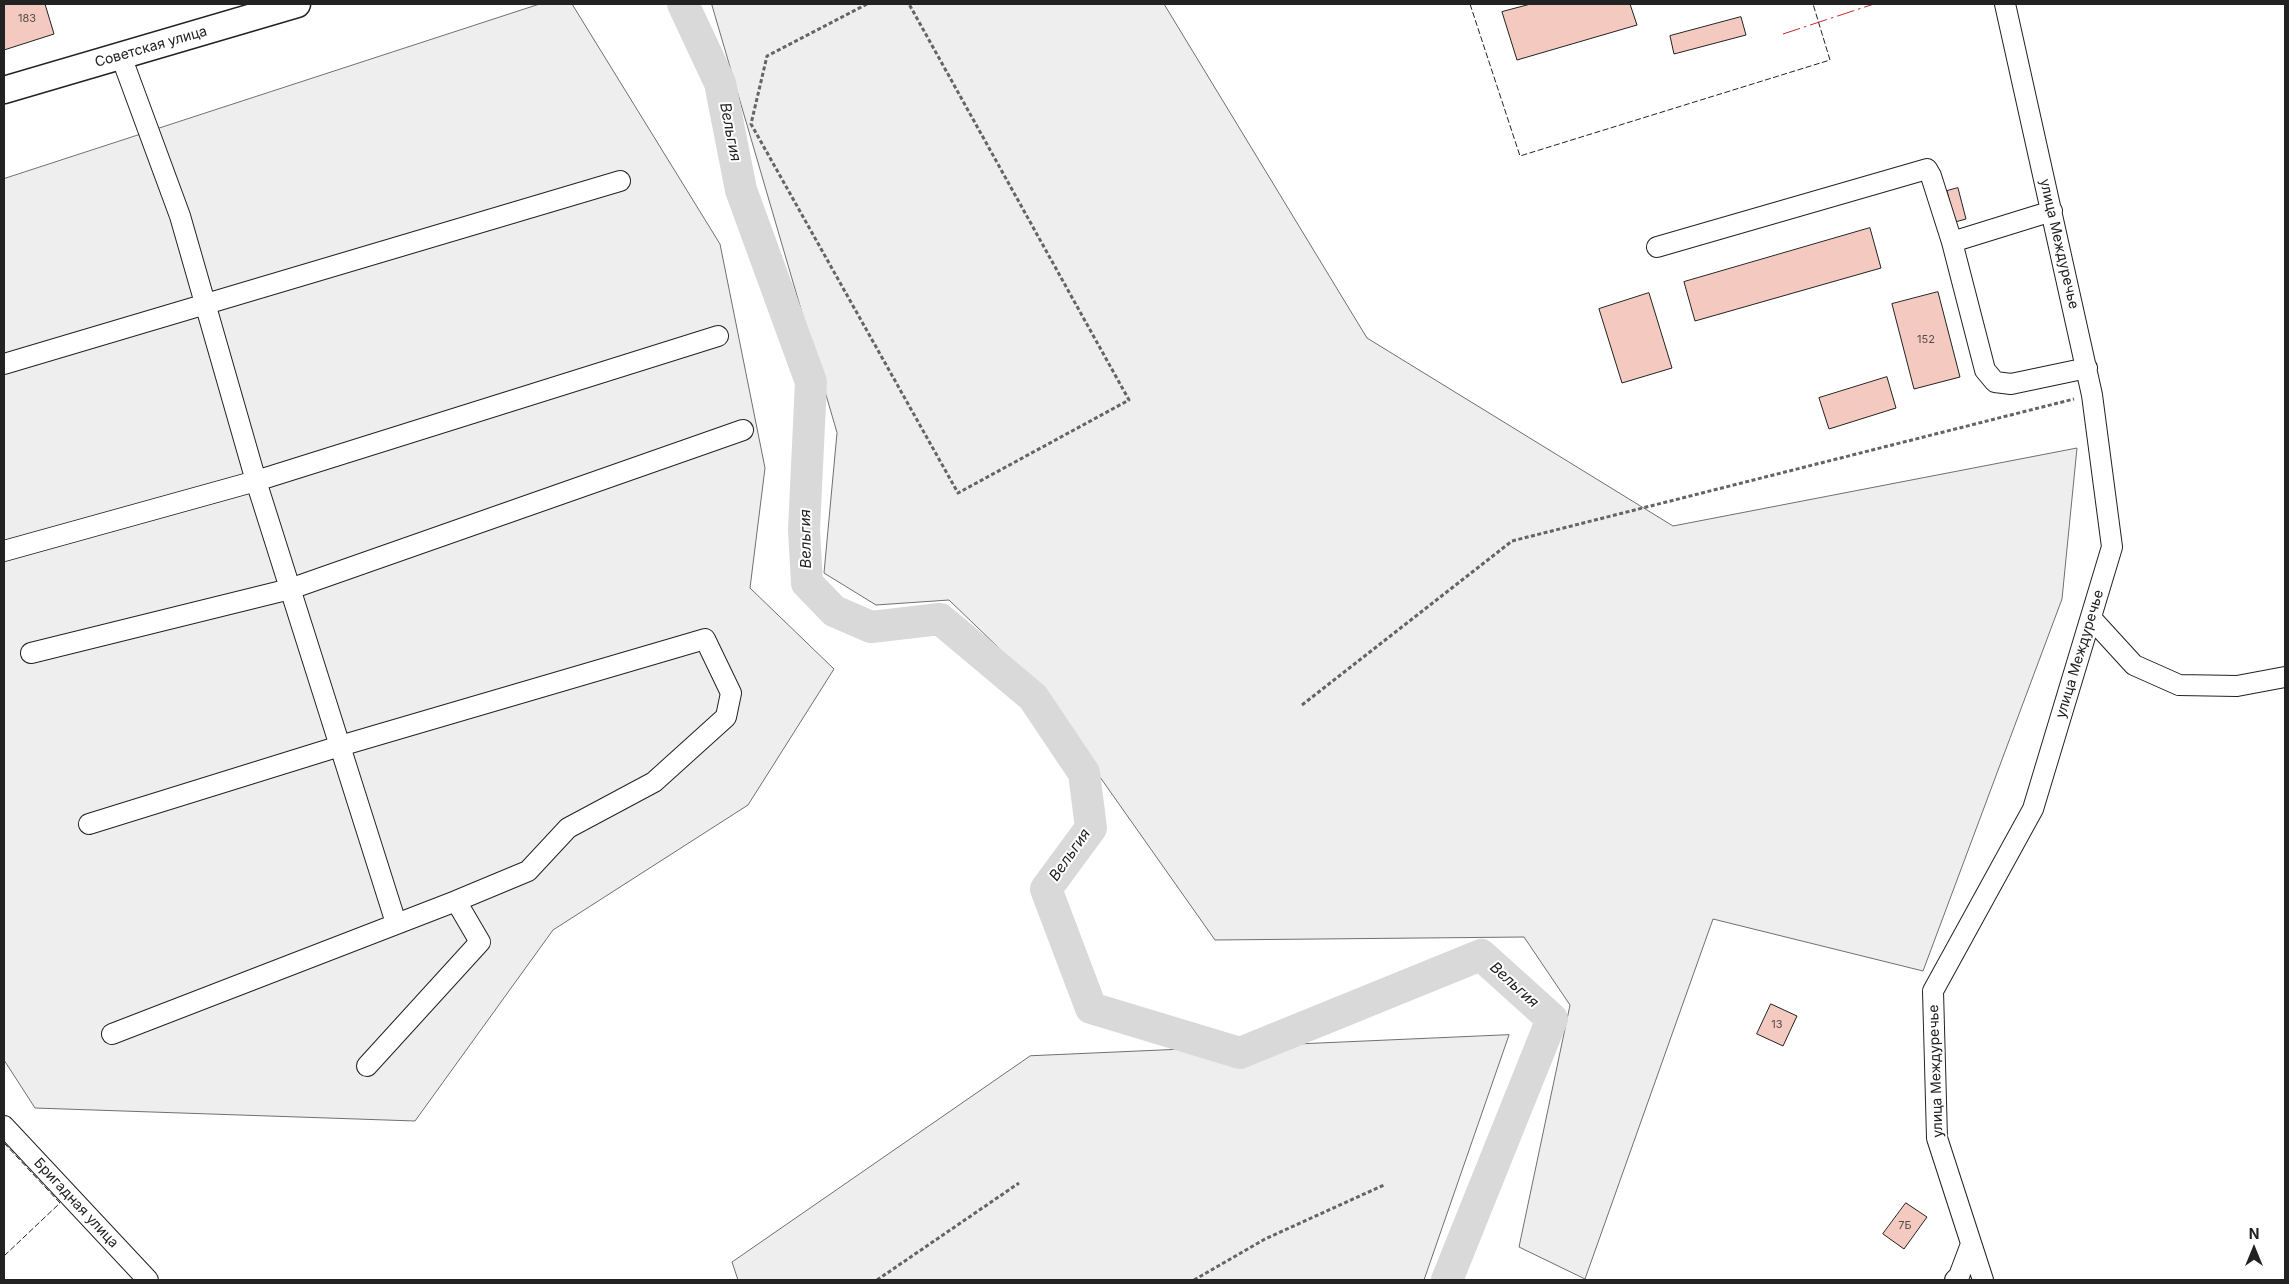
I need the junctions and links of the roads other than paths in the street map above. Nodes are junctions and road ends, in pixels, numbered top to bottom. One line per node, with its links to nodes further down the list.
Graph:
1 (297, 4): 3 (main road, Советская улица)
2 (2005, 4): 6 (street, улица Междуречье)
3 (121, 56): 4 (main road, Советская улица); 9 (street)
4 (4, 90)
5 (620, 181): 9 (street)
6 (2052, 211): 7 (street); 12 (street, улица Междуречье)
7 (1952, 242): 8 (street); 12 (street)
8 (1657, 247)
9 (206, 305): 11 (street); 14 (street)
10 (718, 336): 14 (street)
11 (4, 364)
12 (2087, 368): 17 (street, улица Междуречье)
13 (742, 430): 16 (street)
14 (256, 481): 15 (street); 16 (street)
15 (4, 551)
16 (290, 589): 18 (street); 20 (street)
17 (2091, 618): 19 (street); 27 (street, улица Междуречье)
18 (31, 652)
19 (2285, 677)
20 (340, 746): 21 (street); 22 (street); 23 (street)
21 (89, 824)
22 (456, 901): 23 (street); 25 (street)
23 (396, 923): 24 (street)
24 (112, 1034)
25 (367, 1066)
26 (4, 1126): 28 (street, Бригадная улица)
27 (1971, 1244): 29 (street); 30 (street, улица Междуречье)
28 (148, 1280)
29 (1955, 1280)
30 (1983, 1280)

